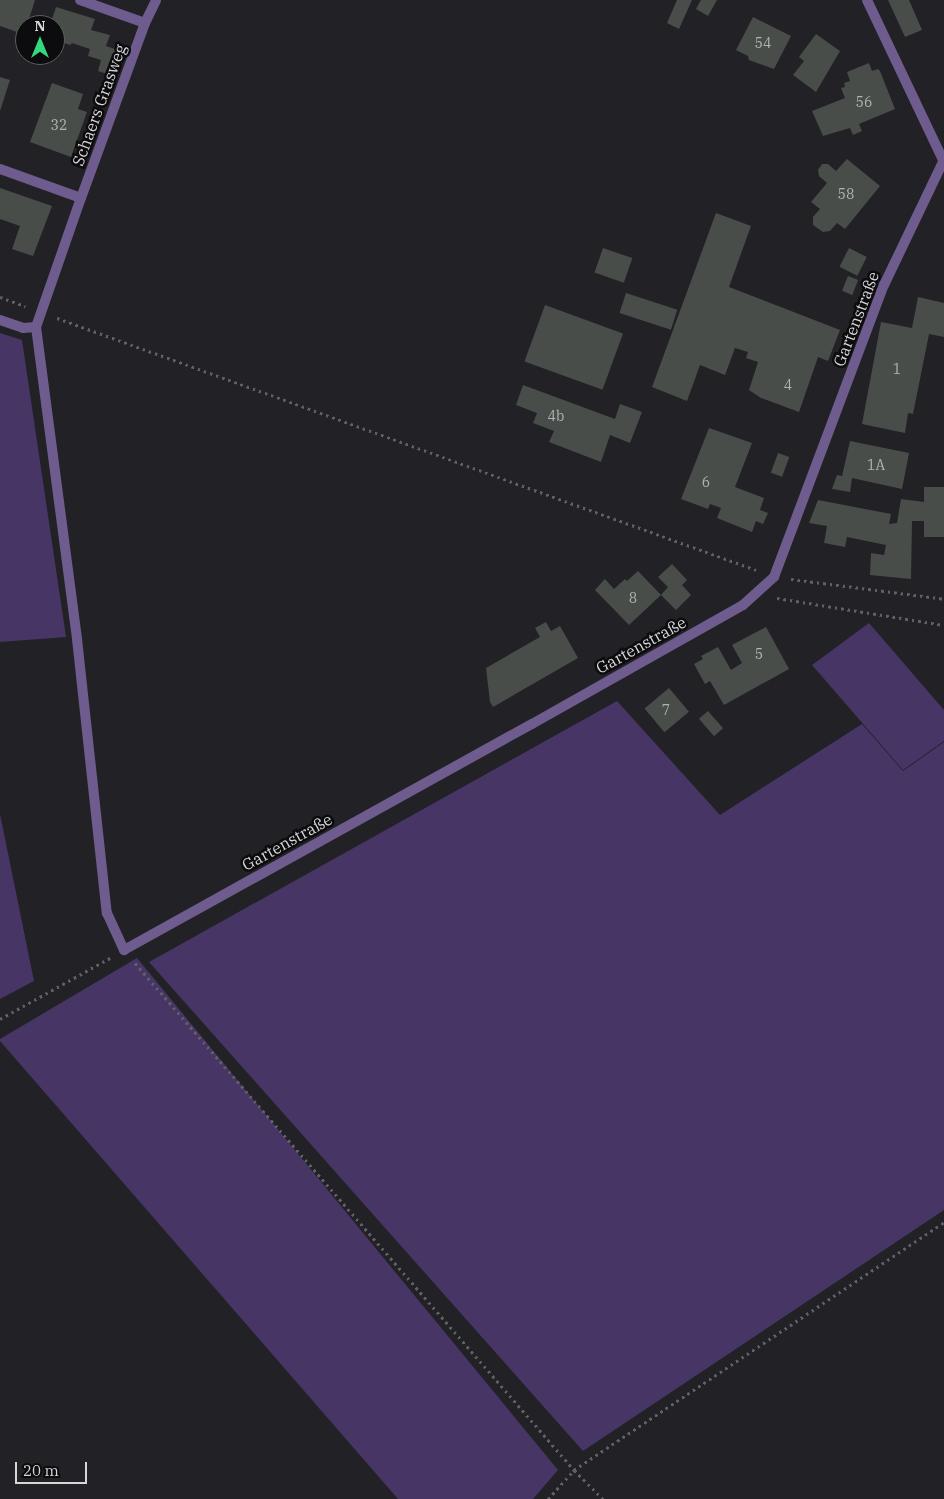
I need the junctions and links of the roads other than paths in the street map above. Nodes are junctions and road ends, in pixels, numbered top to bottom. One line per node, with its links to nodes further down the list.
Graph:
1 (80, 0): 4 (street)
2 (156, 0): 4 (street, Schaers Grasweg)
3 (867, 0): 5 (street)
4 (145, 23): 7 (street, Schaers Grasweg)
5 (944, 161): 9 (street, Gartenstraße)
6 (0, 170): 7 (street)
7 (80, 198): 9 (street, Schaers Grasweg)
8 (0, 320): 9 (street)
9 (36, 327)

